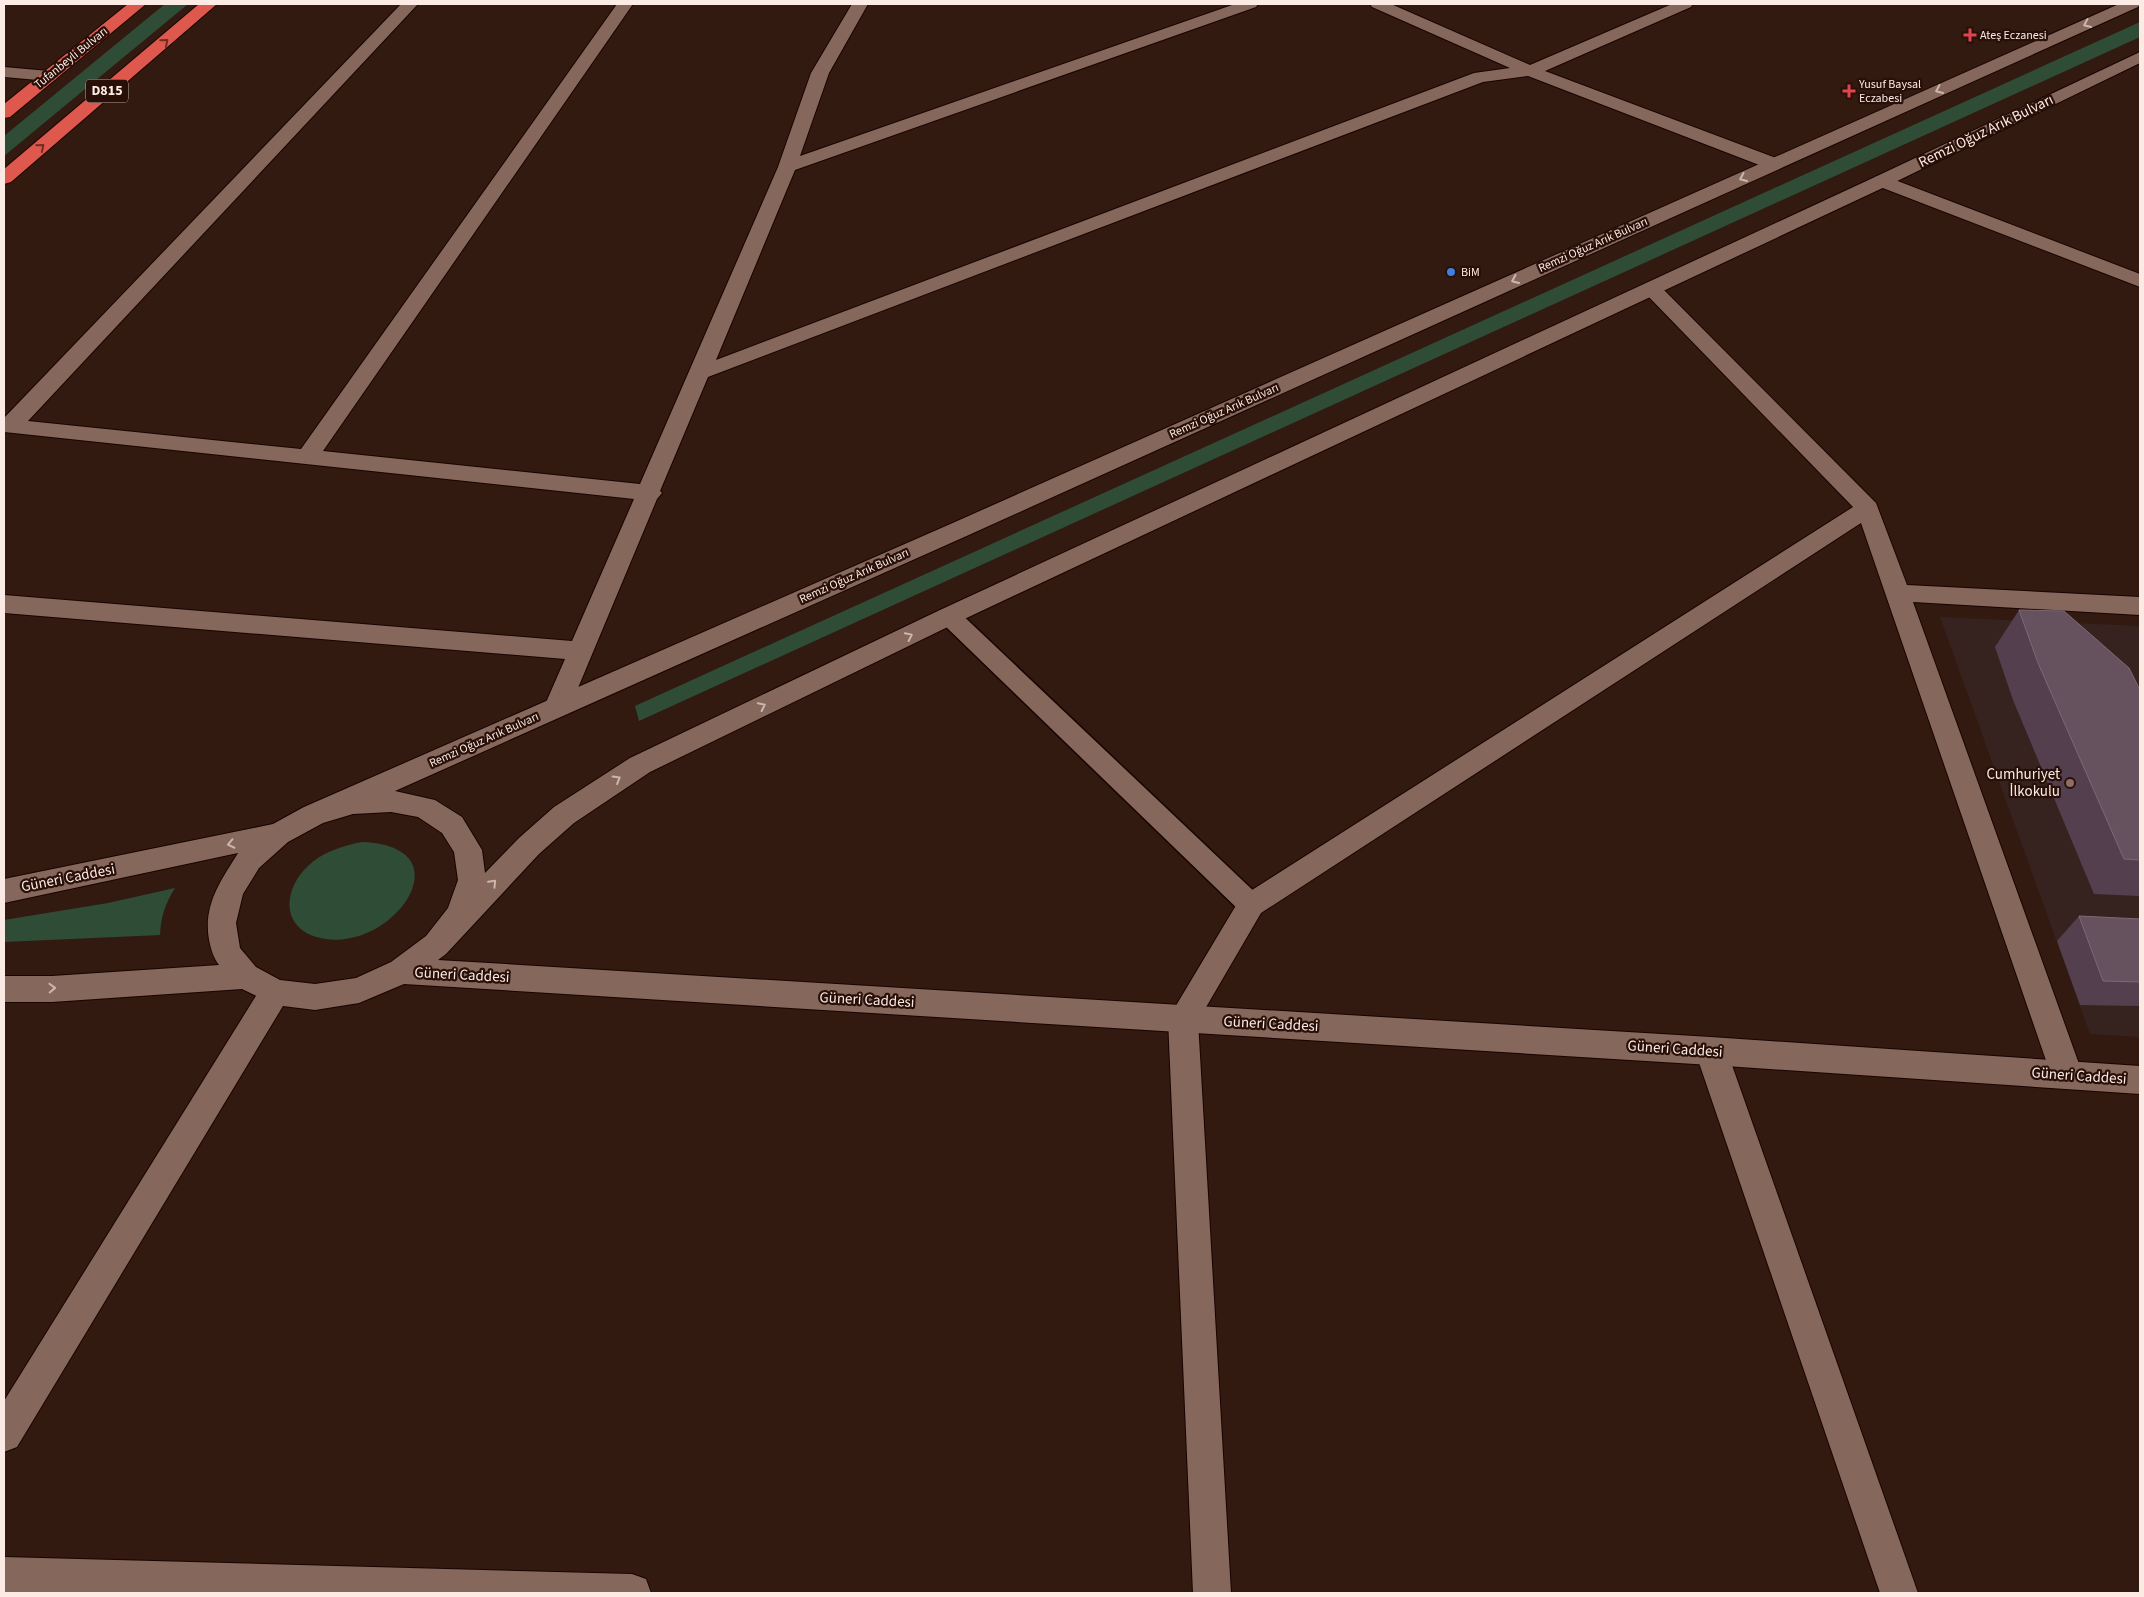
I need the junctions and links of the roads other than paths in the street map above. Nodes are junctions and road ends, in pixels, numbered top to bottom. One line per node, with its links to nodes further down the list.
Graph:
1 (138, 4): 13 (highway, Tufanbeyli Bulvarı)
2 (210, 4): 17 (highway, D815, one-way to 2)
3 (410, 4): 22 (street)
4 (625, 4): 23 (street)
5 (860, 4): 16 (street)
6 (1250, 4): 16 (street)
7 (1378, 4): 11 (street)
8 (1685, 4): 11 (street)
9 (2129, 4): 15 (street, Remzi Oğuz Arık Bulvarı, one-way to 15)
10 (2140, 57): 18 (street, Remzi Oğuz Arık Bulvarı)
11 (1530, 71): 15 (street); 21 (street)
12 (4, 72): 13 (street)
13 (48, 76): 14 (highway, Tufanbeyli Bulvarı)
14 (4, 113)
15 (1774, 164): 31 (street, Remzi Oğuz Arık Bulvarı, one-way to 31)
16 (787, 167): 21 (street)
17 (4, 178)
18 (1882, 181): 19 (street); 20 (street, Remzi Oğuz Arık Bulvarı)
19 (2140, 280)
20 (1652, 289): 25 (street); 29 (street, Remzi Oğuz Arık Bulvarı)
21 (700, 373): 24 (street)
22 (7, 425): 23 (street)
23 (307, 457): 24 (street)
24 (650, 493): 30 (street)
25 (1868, 508): 26 (street); 35 (street)
26 (1898, 593): 28 (street); 43 (street)
27 (4, 604): 30 (street)
28 (2140, 606)
29 (950, 616): 35 (lane); 36 (street, Remzi Oğuz Arık Bulvarı, one-way to 29)
30 (581, 651): 31 (street)
31 (557, 707): 32 (street, Remzi Oğuz Arık Bulvarı)
32 (314, 815): 33 (street, Güneri Caddesi); 36 (street, Güneri Caddesi)
33 (278, 834): 34 (street, Güneri Caddesi, one-way to 34); 38 (street, Güneri Caddesi)
34 (4, 891)
35 (1251, 905): 41 (street)
36 (436, 945): 37 (street, Güneri Caddesi)
37 (402, 972): 40 (street, Güneri Caddesi); 41 (street, Güneri Caddesi)
38 (245, 976): 39 (street, one-way to 38); 40 (street, Güneri Caddesi)
39 (4, 989)
40 (275, 992): 45 (street)
41 (1183, 1019): 42 (street, Güneri Caddesi); 48 (street)
42 (1711, 1051): 43 (street, Güneri Caddesi); 49 (street)
43 (2066, 1075): 44 (street, Güneri Caddesi)
44 (2140, 1080)
45 (4, 1434)
46 (4, 1576): 47 (street)
47 (632, 1593)
48 (1212, 1593)
49 (1899, 1593)

